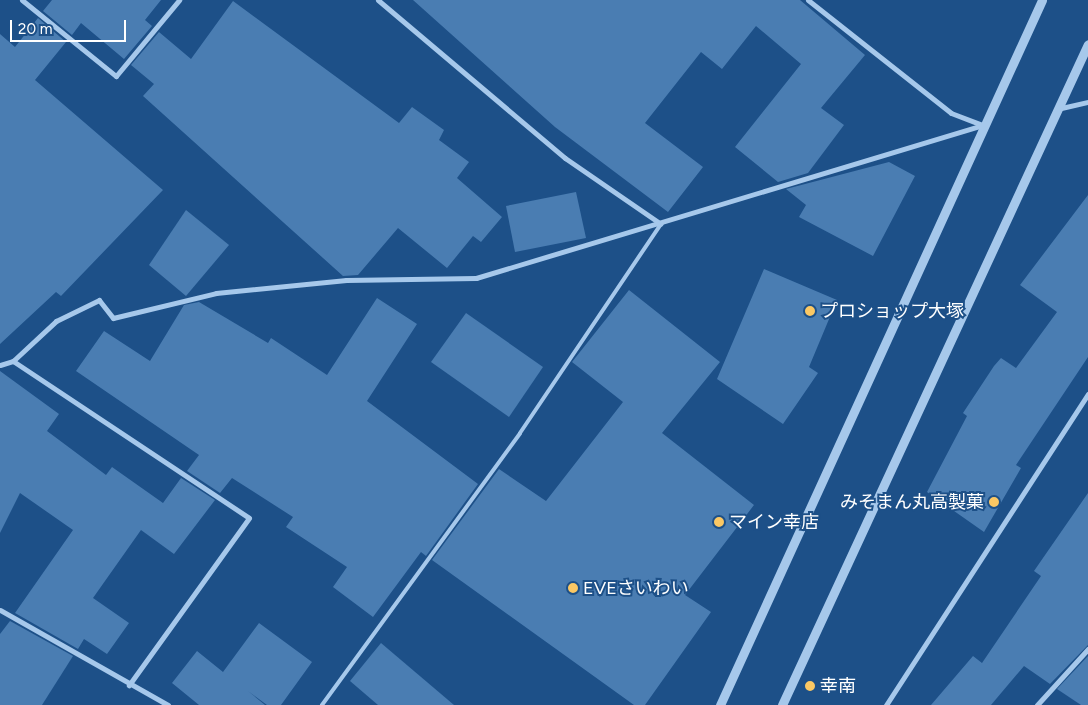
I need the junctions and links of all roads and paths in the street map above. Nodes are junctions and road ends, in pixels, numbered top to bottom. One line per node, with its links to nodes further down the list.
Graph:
1 (22, 0): 2 (street)
2 (179, 0)
3 (378, 0): 10 (street)
4 (808, 0): 9 (street)
5 (1042, 0): 9 (street)
6 (1088, 44): 8 (street)
7 (1088, 102): 8 (street)
8 (1056, 109): 20 (street)
9 (983, 125): 10 (street); 19 (street)
10 (661, 224): 11 (street); 18 (lane)
11 (13, 361): 12 (street); 16 (street)
12 (0, 365)
13 (1088, 394): 21 (street)
14 (0, 610): 16 (street)
15 (1088, 649): 22 (street)
16 (129, 685): 17 (street)
17 (168, 705)
18 (322, 705)
19 (720, 705)
20 (782, 705)
21 (886, 705)
22 (1037, 705)

